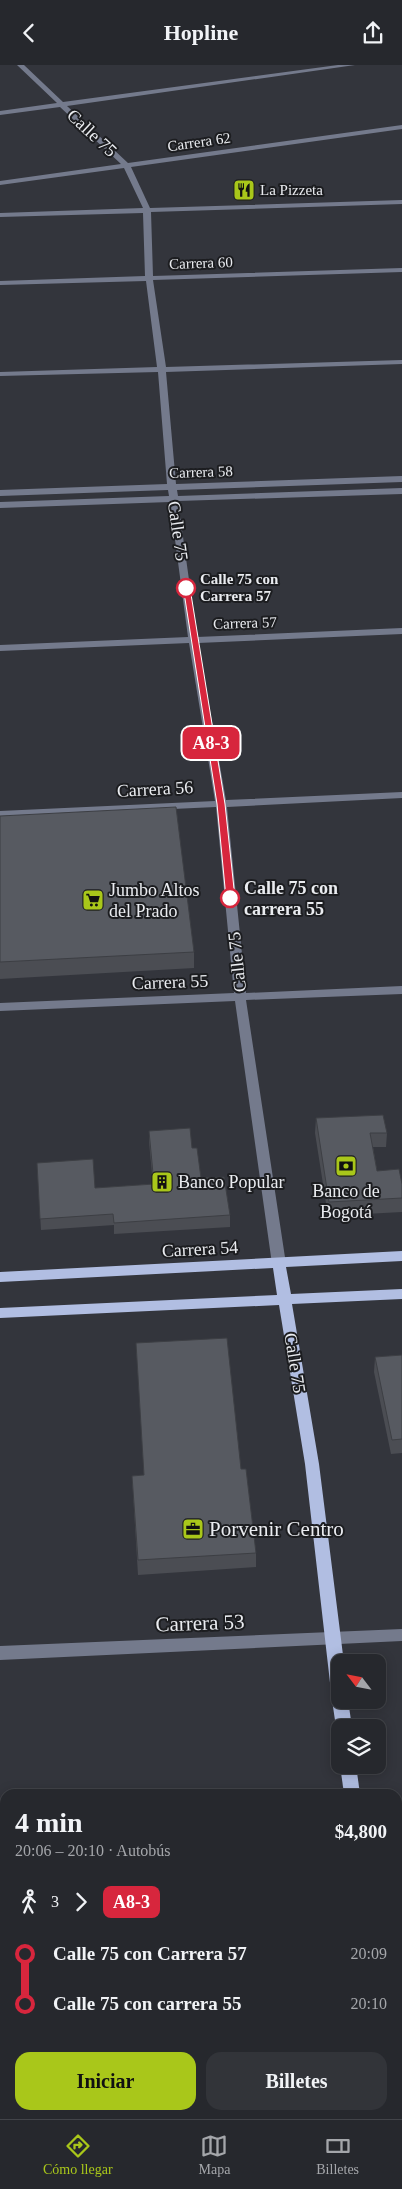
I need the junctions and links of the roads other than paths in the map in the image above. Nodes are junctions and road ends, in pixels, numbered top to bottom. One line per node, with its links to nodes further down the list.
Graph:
1 (20, 65): 3 (street, Calle 75)
2 (352, 65): 3 (street)
3 (62, 105): 4 (street); 6 (street, Calle 75)
4 (0, 113)
5 (402, 127): 6 (street, Carrera 62)
6 (127, 166): 7 (street, Carrera 62); 9 (street, Calle 75)
7 (0, 183)
8 (402, 202): 9 (street)
9 (147, 210): 10 (street); 12 (street, Calle 75)
10 (0, 215)
11 (402, 270): 12 (street, Carrera 60)
12 (149, 278): 13 (street, Carrera 60); 15 (street, Calle 75)
13 (0, 283)
14 (402, 363): 15 (street)
15 (162, 370): 16 (street); 18 (street, Calle 75)
16 (0, 374)
17 (402, 479): 18 (street, Carrera 58)
18 (172, 487): 20 (street, Carrera 58); 21 (street, Calle 75)
19 (402, 491): 21 (street, Carrera 58)
20 (0, 493)
21 (174, 499): 22 (street, Carrera 58); 24 (street, Calle 75)
22 (0, 505)
23 (402, 631): 24 (street, Carrera 57)
24 (193, 640): 25 (street, Carrera 57); 27 (street, Calle 75)
25 (0, 648)
26 (402, 795): 27 (street, Carrera 56)
27 (221, 804): 28 (street, Carrera 56); 30 (street, Calle 75)
28 (0, 814)
29 (402, 990): 30 (street, Carrera 55)
30 (240, 997): 31 (street, Carrera 55); 33 (street, Calle 75)
31 (0, 1007)
32 (402, 1256): 33 (main road, Carrera 54)
33 (279, 1264): 34 (main road, Carrera 54); 36 (main road, Calle 75)
34 (0, 1277)
35 (402, 1294): 36 (main road)
36 (285, 1299): 37 (main road); 39 (main road, Calle 75)
37 (0, 1313)
38 (402, 1635): 39 (street, Carrera 53)
39 (332, 1639): 40 (street, Carrera 53); 41 (main road, Calle 75)
40 (0, 1653)
41 (334, 1654)
42 (349, 1774): 43 (main road)
43 (351, 1789)

